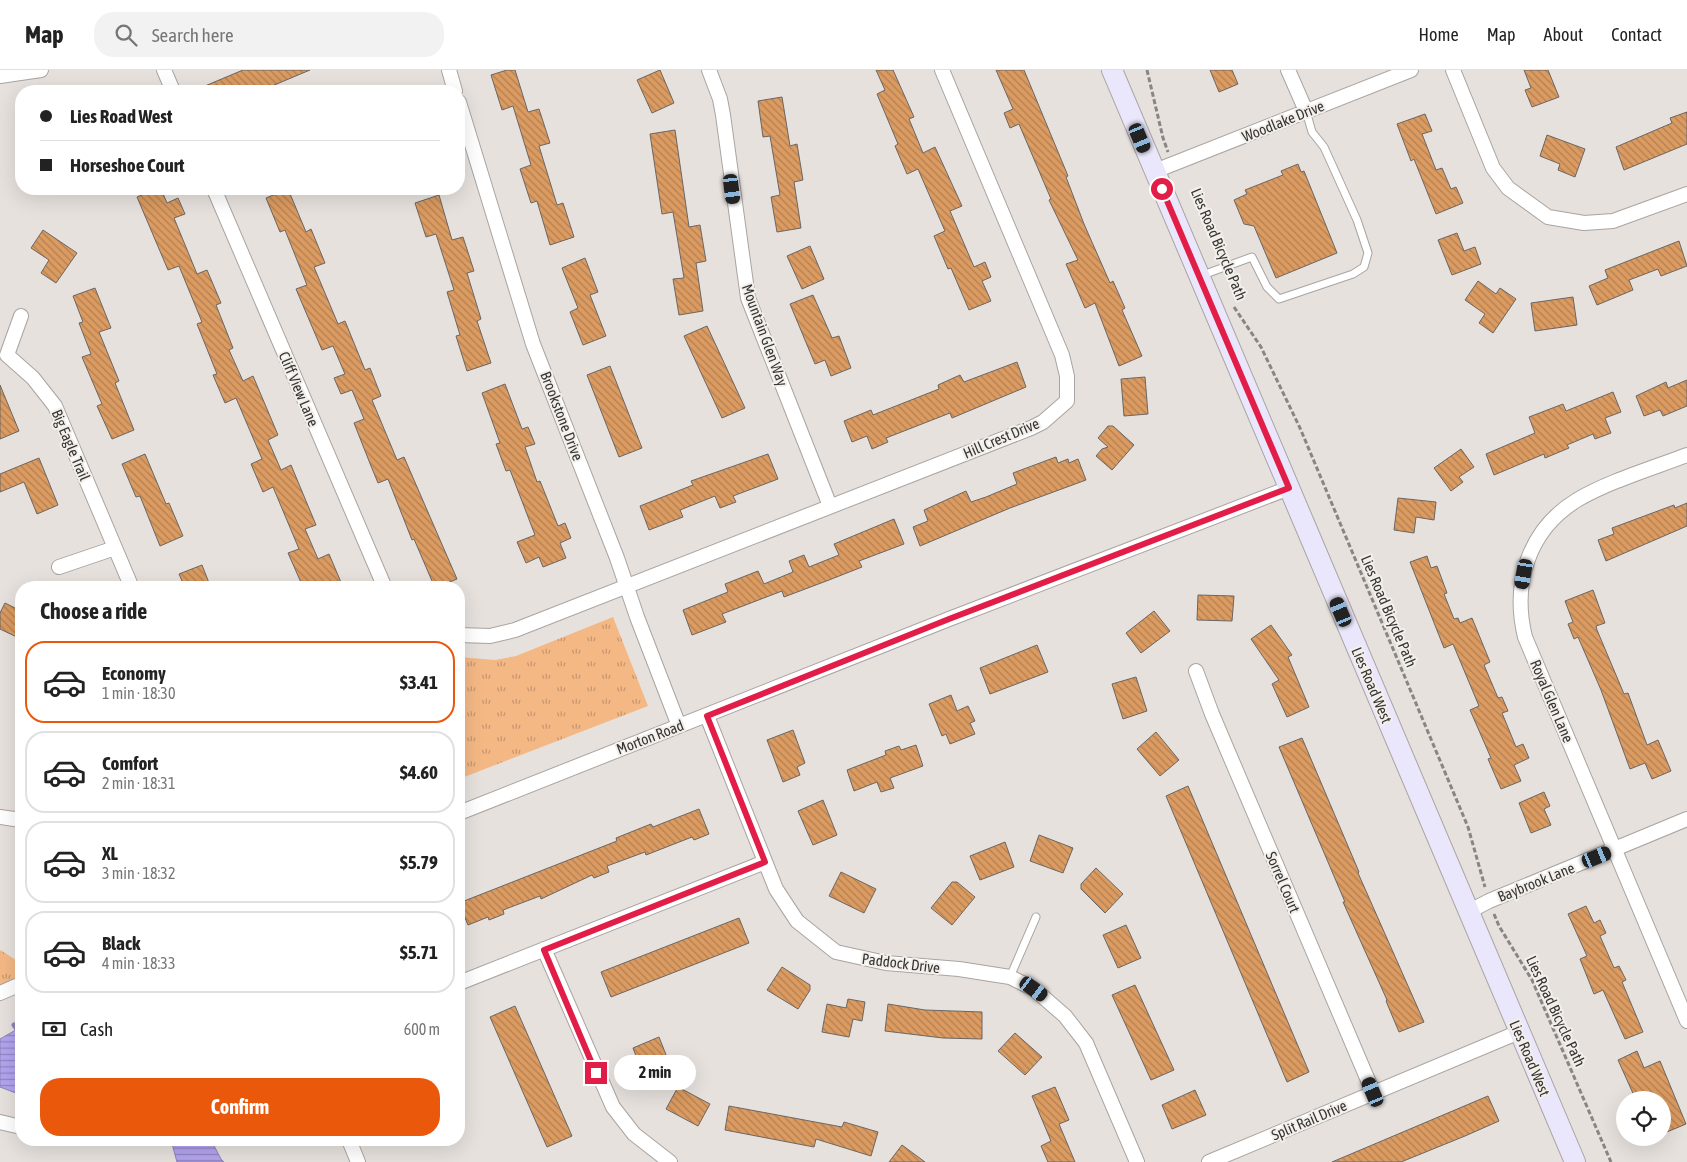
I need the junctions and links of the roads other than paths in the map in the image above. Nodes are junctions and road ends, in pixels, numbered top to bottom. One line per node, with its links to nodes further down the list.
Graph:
1 (41, 70): 10 (street)
2 (164, 70): 11 (street)
3 (449, 70): 12 (street)
4 (709, 70): 23 (street, Mountain Glen Way)
5 (942, 70): 23 (street, Hill Crest Drive)
6 (1112, 70): 15 (street, Lies Road West)
7 (1288, 70): 13 (street)
8 (1410, 70): 13 (street, Woodlake Drive)
9 (1453, 70): 16 (street)
10 (0, 76)
11 (170, 85)
12 (454, 85)
13 (1306, 111): 15 (street, Woodlake Drive); 18 (lane)
14 (465, 122): 28 (street, Brookstone Drive)
15 (1164, 168): 18 (street, Lies Road West)
16 (1687, 194)
17 (217, 195): 27 (street, Cliff View Lane)
18 (1200, 276): 22 (street, Lies Road West)
19 (21, 316): 20 (street, Big Eagle Trail)
20 (4, 354): 24 (street, Big Eagle Trail)
21 (1687, 455): 37 (street, Royal Glen Lane)
22 (1289, 488): 31 (street, Morton Road); 39 (street, Lies Road West)
23 (830, 506): 28 (street, Hill Crest Drive)
24 (115, 548): 25 (street); 26 (street, Big Eagle Trail)
25 (59, 567)
26 (129, 581)
27 (382, 581)
28 (626, 586): 29 (street); 32 (street, Brookstone Drive)
29 (465, 636)
30 (1196, 671): 48 (street, Sorrel Court)
31 (707, 716): 32 (street, Morton Road); 38 (street, Paddock Drive)
32 (679, 726): 33 (street, Morton Road)
33 (465, 811)
34 (0, 817): 35 (street)
35 (15, 819)
36 (1687, 819): 37 (street, Baybrook Lane)
37 (1614, 850): 39 (street, Baybrook Lane); 46 (street, Royal Glen Lane)
38 (765, 862): 41 (street); 42 (street, Paddock Drive)
39 (1468, 912): 47 (street, Lies Road West)
40 (1036, 917): 42 (lane)
41 (544, 950): 43 (street); 53 (street)
42 (1010, 977): 54 (street, Paddock Drive)
43 (465, 981)
44 (15, 987): 45 (street)
45 (0, 993)
46 (1687, 1020)
47 (1519, 1032): 48 (street, Split Rail Drive); 56 (street, Lies Road West)
48 (1373, 1092): 55 (street, Split Rail Drive)
49 (0, 1122): 50 (street)
50 (15, 1126)
51 (351, 1146): 52 (street)
52 (358, 1162)
53 (670, 1162)
54 (1137, 1162)
55 (1210, 1162)
56 (1575, 1162)

